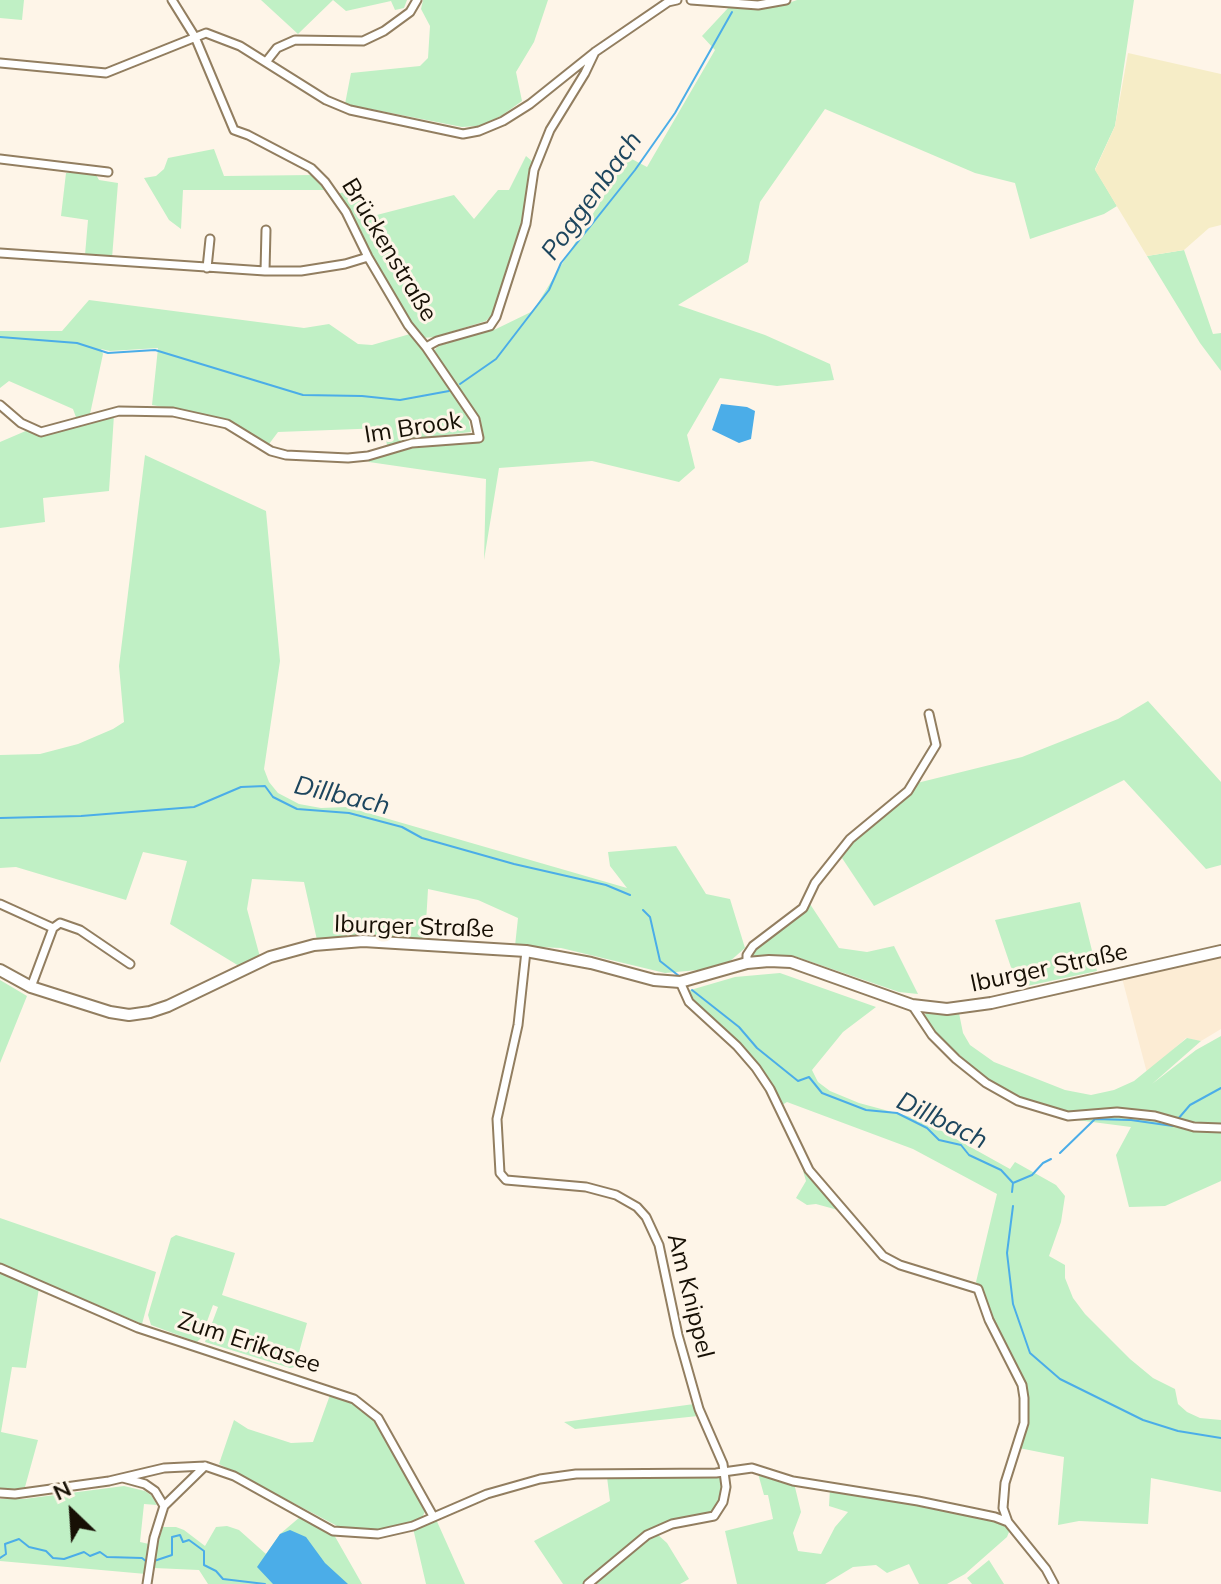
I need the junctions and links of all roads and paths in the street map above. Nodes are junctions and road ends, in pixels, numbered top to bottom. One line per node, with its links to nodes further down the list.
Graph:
1 (172, 0): 6 (street, Brückenstraße)
2 (417, 0): 8 (street)
3 (677, 0): 7 (street)
4 (691, 0): 5 (street)
5 (786, 0)
6 (195, 37): 8 (street); 9 (street); 15 (street, Brückenstraße)
7 (595, 52): 8 (street); 18 (street)
8 (266, 62)
9 (0, 63)
10 (0, 159): 11 (street)
11 (108, 172)
12 (266, 230): 17 (street)
13 (210, 239): 16 (street)
14 (0, 253): 16 (street)
15 (368, 257): 17 (street); 18 (street, Brückenstraße)
16 (207, 268): 17 (street)
17 (265, 271)
18 (426, 347): 19 (street, Im Brook)
19 (0, 405)
20 (929, 714): 25 (street)
21 (0, 904): 22 (street)
22 (53, 928): 26 (street); 29 (street)
23 (526, 951): 28 (main road, Iburger Straße); 29 (main road, Iburger Straße); 34 (street, Am Knippel)
24 (1221, 951): 30 (main road, Iburger Straße)
25 (747, 963): 28 (main road, Iburger Straße); 30 (main road, Iburger Straße)
26 (130, 964)
27 (0, 970): 29 (main road, Iburger Straße)
28 (680, 982): 39 (street)
29 (31, 987)
30 (912, 1005): 31 (street)
31 (1221, 1128)
32 (0, 1268): 38 (street, Zum Erikasee)
33 (205, 1466): 35 (street); 37 (street); 38 (street)
34 (724, 1471): 38 (street); 39 (street); 41 (street, Am Knippel)
35 (121, 1478): 36 (street); 37 (street)
36 (0, 1493)
37 (164, 1506): 40 (street)
38 (433, 1516)
39 (1008, 1522): 42 (street)
40 (147, 1584)
41 (588, 1584)
42 (1054, 1584)

